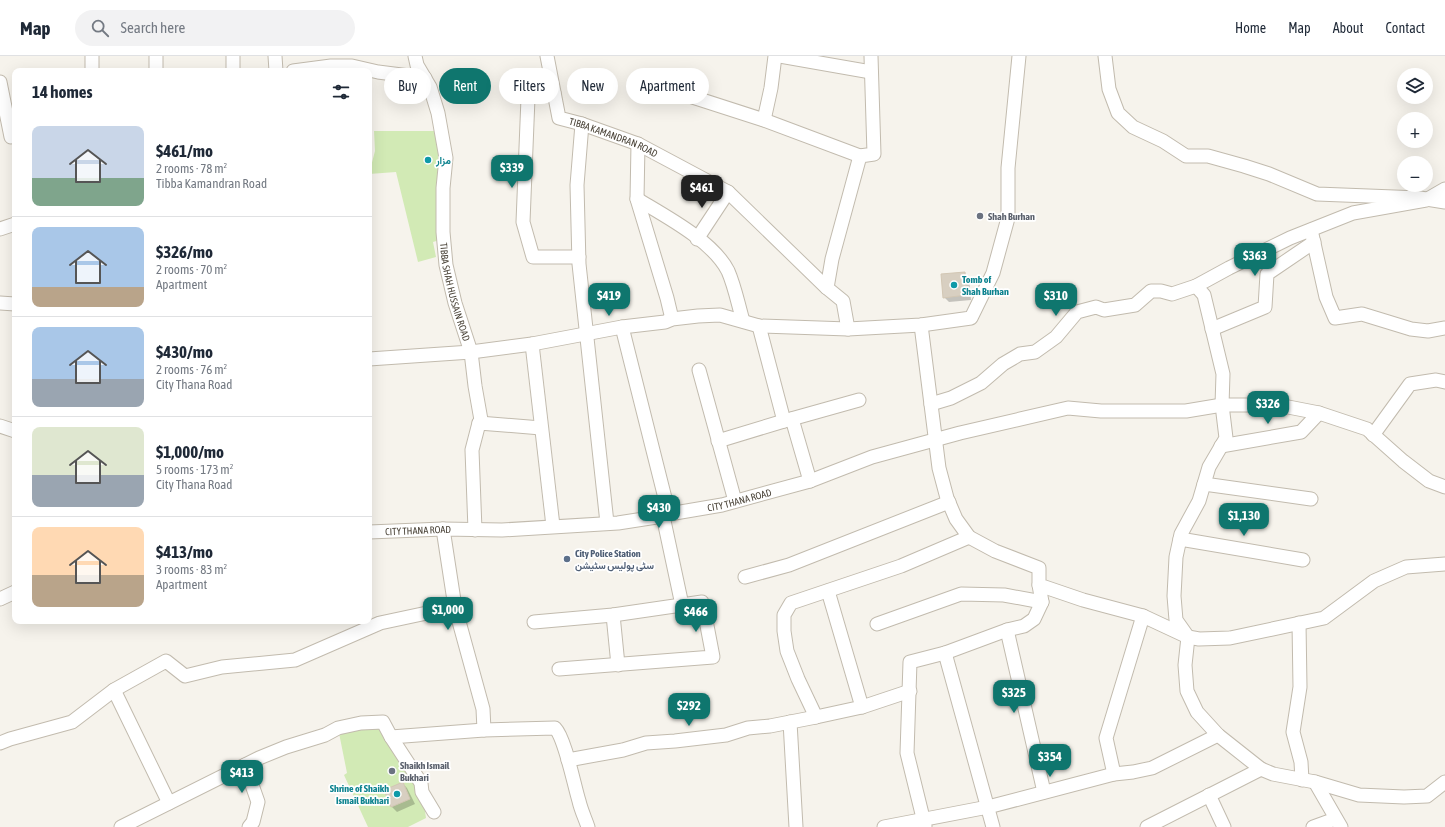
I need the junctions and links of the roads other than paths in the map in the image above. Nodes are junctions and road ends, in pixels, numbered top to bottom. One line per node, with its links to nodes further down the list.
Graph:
1 (92, 56): 12 (street)
2 (156, 56): 13 (street)
3 (233, 56): 14 (street)
4 (275, 56): 15 (street)
5 (415, 56): 18 (street, TIBBA SHAH HUSSAIN ROAD)
6 (547, 56): 19 (street, TIBBA KAMANDRAN ROAD)
7 (775, 56): 28 (street)
8 (780, 56): 21 (street)
9 (871, 56): 21 (street)
10 (1020, 56): 49 (street)
11 (1105, 56): 36 (street)
12 (92, 68)
13 (156, 68)
14 (233, 68)
15 (276, 68)
16 (316, 68): 17 (street)
17 (361, 68)
18 (419, 68)
19 (549, 68)
20 (372, 71): 22 (street)
21 (871, 72): 32 (street)
22 (384, 73)
23 (0, 82): 30 (street)
24 (431, 91): 57 (street, TIBBA SHAH HUSSAIN ROAD)
25 (709, 102): 28 (street)
26 (528, 104): 42 (street)
27 (556, 104): 29 (street, TIBBA KAMANDRAN ROAD)
28 (764, 120): 32 (street)
29 (582, 124): 31 (street, TIBBA KAMANDRAN ROAD); 42 (street)
30 (9, 137)
31 (638, 144): 34 (street, TIBBA KAMANDRAN ROAD); 35 (street)
32 (860, 156): 44 (street)
33 (1445, 189): 36 (street)
34 (728, 192): 41 (street); 44 (street, TIBBA KAMANDRAN ROAD)
35 (637, 199): 41 (street); 47 (street)
36 (1426, 200): 37 (street); 40 (street)
37 (1445, 202)
38 (12, 225): 39 (street)
39 (0, 230)
40 (1312, 236): 43 (street); 52 (street); 54 (street)
41 (698, 239): 48 (street)
42 (579, 257): 55 (street)
43 (1196, 286): 54 (street); 62 (street)
44 (827, 288): 53 (street, TIBBA KAMANDRAN ROAD)
45 (0, 303): 46 (street)
46 (12, 304)
47 (672, 319): 48 (street); 51 (street)
48 (742, 321): 50 (street)
49 (921, 325): 53 (street); 62 (street)
50 (759, 326): 53 (street); 65 (street)
51 (622, 327): 55 (street); 80 (street)
52 (1445, 328)
53 (848, 329)
54 (1212, 329): 63 (street)
55 (586, 334): 56 (street); 81 (street)
56 (532, 344): 57 (street); 68 (street)
57 (471, 352): 58 (street); 66 (street, TIBBA SHAH HUSSAIN ROAD)
58 (372, 359)
59 (699, 370): 72 (street)
60 (1445, 382): 70 (street)
61 (859, 400): 65 (street)
62 (931, 404): 71 (street)
63 (1222, 405): 64 (street, CITY THANA ROAD); 71 (street, CITY THANA ROAD); 73 (street)
64 (1319, 412): 70 (street, CITY THANA ROAD); 73 (street)
65 (788, 420): 72 (street); 74 (street)
66 (479, 423): 68 (street); 84 (street, TIBBA SHAH HUSSAIN ROAD)
67 (0, 426): 69 (street)
68 (541, 428): 82 (street)
69 (12, 430)
70 (1373, 435): 76 (street, CITY THANA ROAD)
71 (935, 440): 74 (street, CITY THANA ROAD); 79 (street)
72 (718, 441): 78 (street)
73 (1221, 446): 75 (street)
74 (810, 481): 78 (street, CITY THANA ROAD)
75 (1204, 484): 77 (street); 87 (street)
76 (1445, 487)
77 (1311, 499)
78 (735, 501): 80 (street, CITY THANA ROAD)
79 (949, 502): 86 (street); 90 (street)
80 (666, 515): 81 (street, CITY THANA ROAD); 96 (street)
81 (607, 523): 82 (street, CITY THANA ROAD)
82 (553, 526): 84 (street, CITY THANA ROAD)
83 (443, 529): 84 (street, CITY THANA ROAD); 85 (street, CITY THANA ROAD); 97 (street)
84 (475, 530)
85 (372, 532)
86 (969, 537): 91 (street); 92 (street)
87 (1180, 539): 88 (street); 104 (street)
88 (1303, 560)
89 (1445, 564): 101 (street)
90 (745, 577)
91 (1039, 585): 95 (street); 99 (street)
92 (828, 591): 110 (street); 111 (street)
93 (12, 593): 94 (street)
94 (0, 599)
95 (1042, 602): 102 (street); 103 (street)
96 (682, 605): 98 (street); 106 (street)
97 (455, 607): 108 (street); 113 (street)
98 (613, 615): 100 (street); 106 (street)
99 (1143, 616): 104 (street); 120 (street)
100 (534, 622)
101 (1299, 623): 104 (street); 121 (street)
102 (877, 624)
103 (1007, 630): 105 (street); 123 (street)
104 (1188, 637): 114 (street)
105 (945, 653): 109 (street); 126 (street)
106 (618, 664): 107 (street)
107 (559, 669)
108 (114, 690): 116 (street); 125 (street)
109 (910, 691): 110 (street); 128 (street)
110 (862, 707): 111 (street)
111 (816, 717): 112 (street)
112 (790, 722): 117 (street); 133 (street)
113 (484, 730): 115 (street); 117 (street)
114 (1218, 735): 119 (street); 120 (street)
115 (390, 737): 118 (street); 127 (street)
116 (0, 743)
117 (568, 760): 132 (street)
118 (245, 765): 125 (street); 131 (street)
119 (1261, 769): 121 (street); 124 (street)
120 (1114, 774): 123 (street)
121 (1309, 781): 122 (street); 129 (street)
122 (1445, 782)
123 (1044, 792): 126 (street)
124 (1209, 795): 136 (street); 137 (street)
125 (170, 803): 130 (street)
126 (988, 807): 128 (street); 135 (street)
127 (434, 812)
128 (924, 823): 134 (street)
129 (1338, 823): 138 (street)
130 (121, 827)
131 (249, 827)
132 (588, 827)
133 (796, 827)
134 (884, 827)
135 (993, 827)
136 (1147, 827)
137 (1224, 827)
138 (1313, 827)

